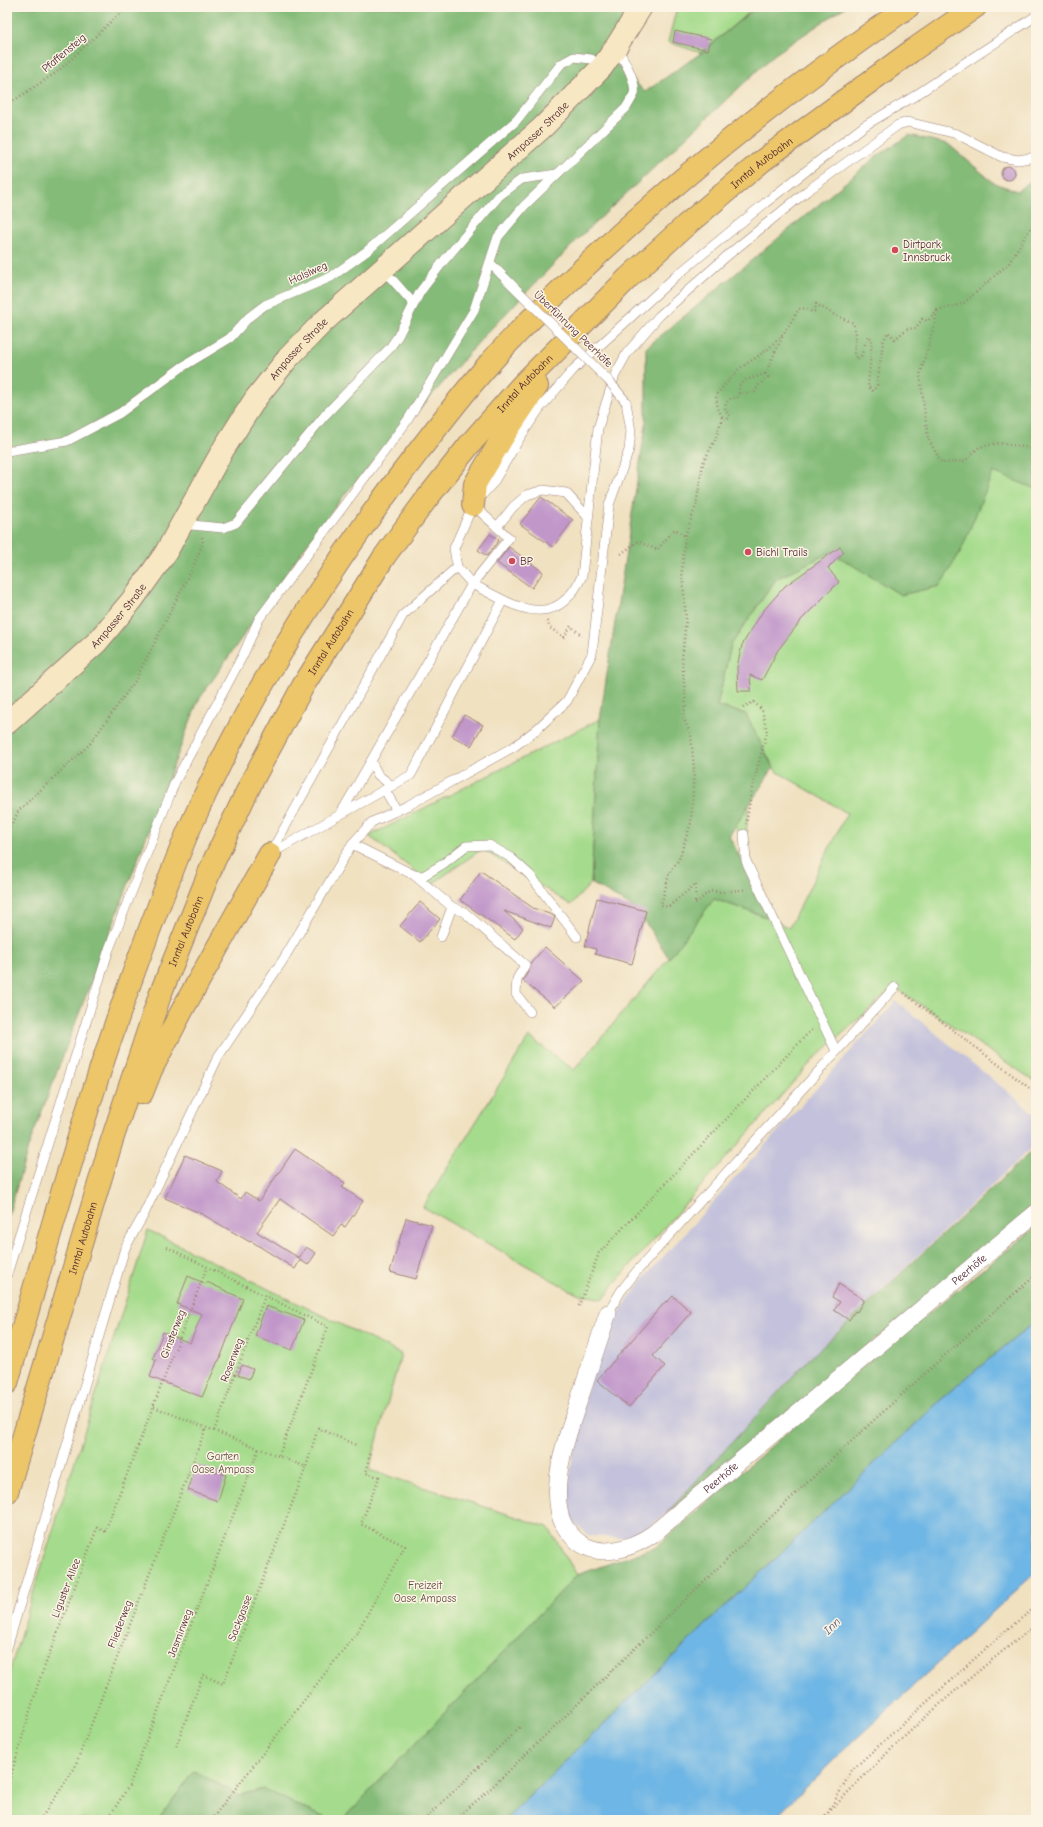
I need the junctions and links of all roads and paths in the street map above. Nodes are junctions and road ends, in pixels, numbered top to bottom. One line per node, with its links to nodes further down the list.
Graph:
1 (127, 7): 8 (path, Pfaffensteig)
2 (908, 7): 63 (highway)
3 (975, 7): 17 (highway, Inntal Autobahn)
4 (640, 10): 6 (main road, Ampasser Straße)
5 (1036, 16): 23 (lane)
6 (616, 47): 7 (main road, Ampasser Straße); 10 (lane)
7 (602, 67): 22 (lane, Halslweg); 25 (main road, Ampasser Straße)
8 (7, 105)
9 (1036, 157): 24 (lane)
10 (557, 174): 12 (lane); 14 (lane)
11 (1036, 219): 15 (path)
12 (490, 263): 33 (lane, Überführung Peerhöfe, bridge); 58 (lane)
13 (391, 278): 14 (lane)
14 (413, 303): 25 (lane)
15 (937, 310): 16 (path); 21 (path)
16 (784, 333): 18 (path); 20 (path)
17 (549, 357): 23 (highway); 54 (highway, Inntal Autobahn)
18 (766, 374): 19 (path); 19 (path)
19 (739, 393): 20 (path)
20 (722, 417): 27 (path)
21 (1036, 449)
22 (7, 451)
23 (472, 505): 26 (lane); 29 (lane)
24 (588, 517): 26 (lane); 32 (lane)
25 (191, 525): 35 (main road, Ampasser Straße); 40 (path)
26 (497, 527): 30 (lane)
27 (685, 536): 28 (path); 45 (path)
28 (621, 554)
29 (457, 567): 30 (lane); 43 (lane)
30 (472, 584): 31 (lane); 36 (lane)
31 (503, 600): 32 (lane); 37 (lane)
32 (542, 611): 33 (path)
33 (593, 646): 38 (lane)
34 (743, 707): 41 (path)
35 (7, 723)
36 (371, 761): 37 (lane); 39 (lane)
37 (388, 788): 38 (lane); 39 (lane)
38 (397, 810): 42 (lane)
39 (340, 815): 43 (lane)
40 (7, 834)
41 (744, 834): 45 (lane)
42 (352, 844): 44 (lane); 75 (lane)
43 (270, 854): 54 (highway)
44 (414, 875): 46 (lane); 48 (lane)
45 (759, 887): 51 (lane)
46 (452, 907): 47 (lane); 50 (lane)
47 (441, 937)
48 (577, 937)
49 (895, 987): 52 (lane); 53 (path)
50 (530, 1012)
51 (821, 1019): 52 (lane); 61 (path)
52 (836, 1051): 62 (lane)
53 (1036, 1093)
54 (112, 1140): 72 (highway, Inntal Autobahn)
55 (1036, 1213): 62 (street, Peerhöfe)
56 (167, 1247): 57 (path)
57 (207, 1267): 60 (path); 64 (path, Ginsterweg)
58 (7, 1274)
59 (1036, 1275): 84 (path)
60 (265, 1296): 66 (path, Rosenweg); 70 (path)
61 (578, 1306)
62 (608, 1313)
63 (7, 1383)
64 (154, 1406): 65 (path); 78 (path, Liguster Allee)
65 (206, 1428): 66 (path); 80 (path, Fliederweg)
66 (214, 1431): 68 (path)
67 (356, 1445): 71 (path)
68 (260, 1448): 70 (path); 81 (path, Jasminweg)
69 (370, 1452): 82 (path)
70 (279, 1455): 71 (path)
71 (306, 1467): 77 (path, Sackgasse)
72 (7, 1492)
73 (1036, 1607): 79 (path)
74 (1036, 1625): 79 (path)
75 (7, 1648)
76 (520, 1727): 83 (path)
77 (176, 1746)
78 (7, 1789)
79 (828, 1814): 85 (path); 86 (path)
80 (40, 1820)
81 (107, 1820)
82 (211, 1820)
83 (424, 1820)
84 (454, 1820)
85 (818, 1820)
86 (824, 1820)

